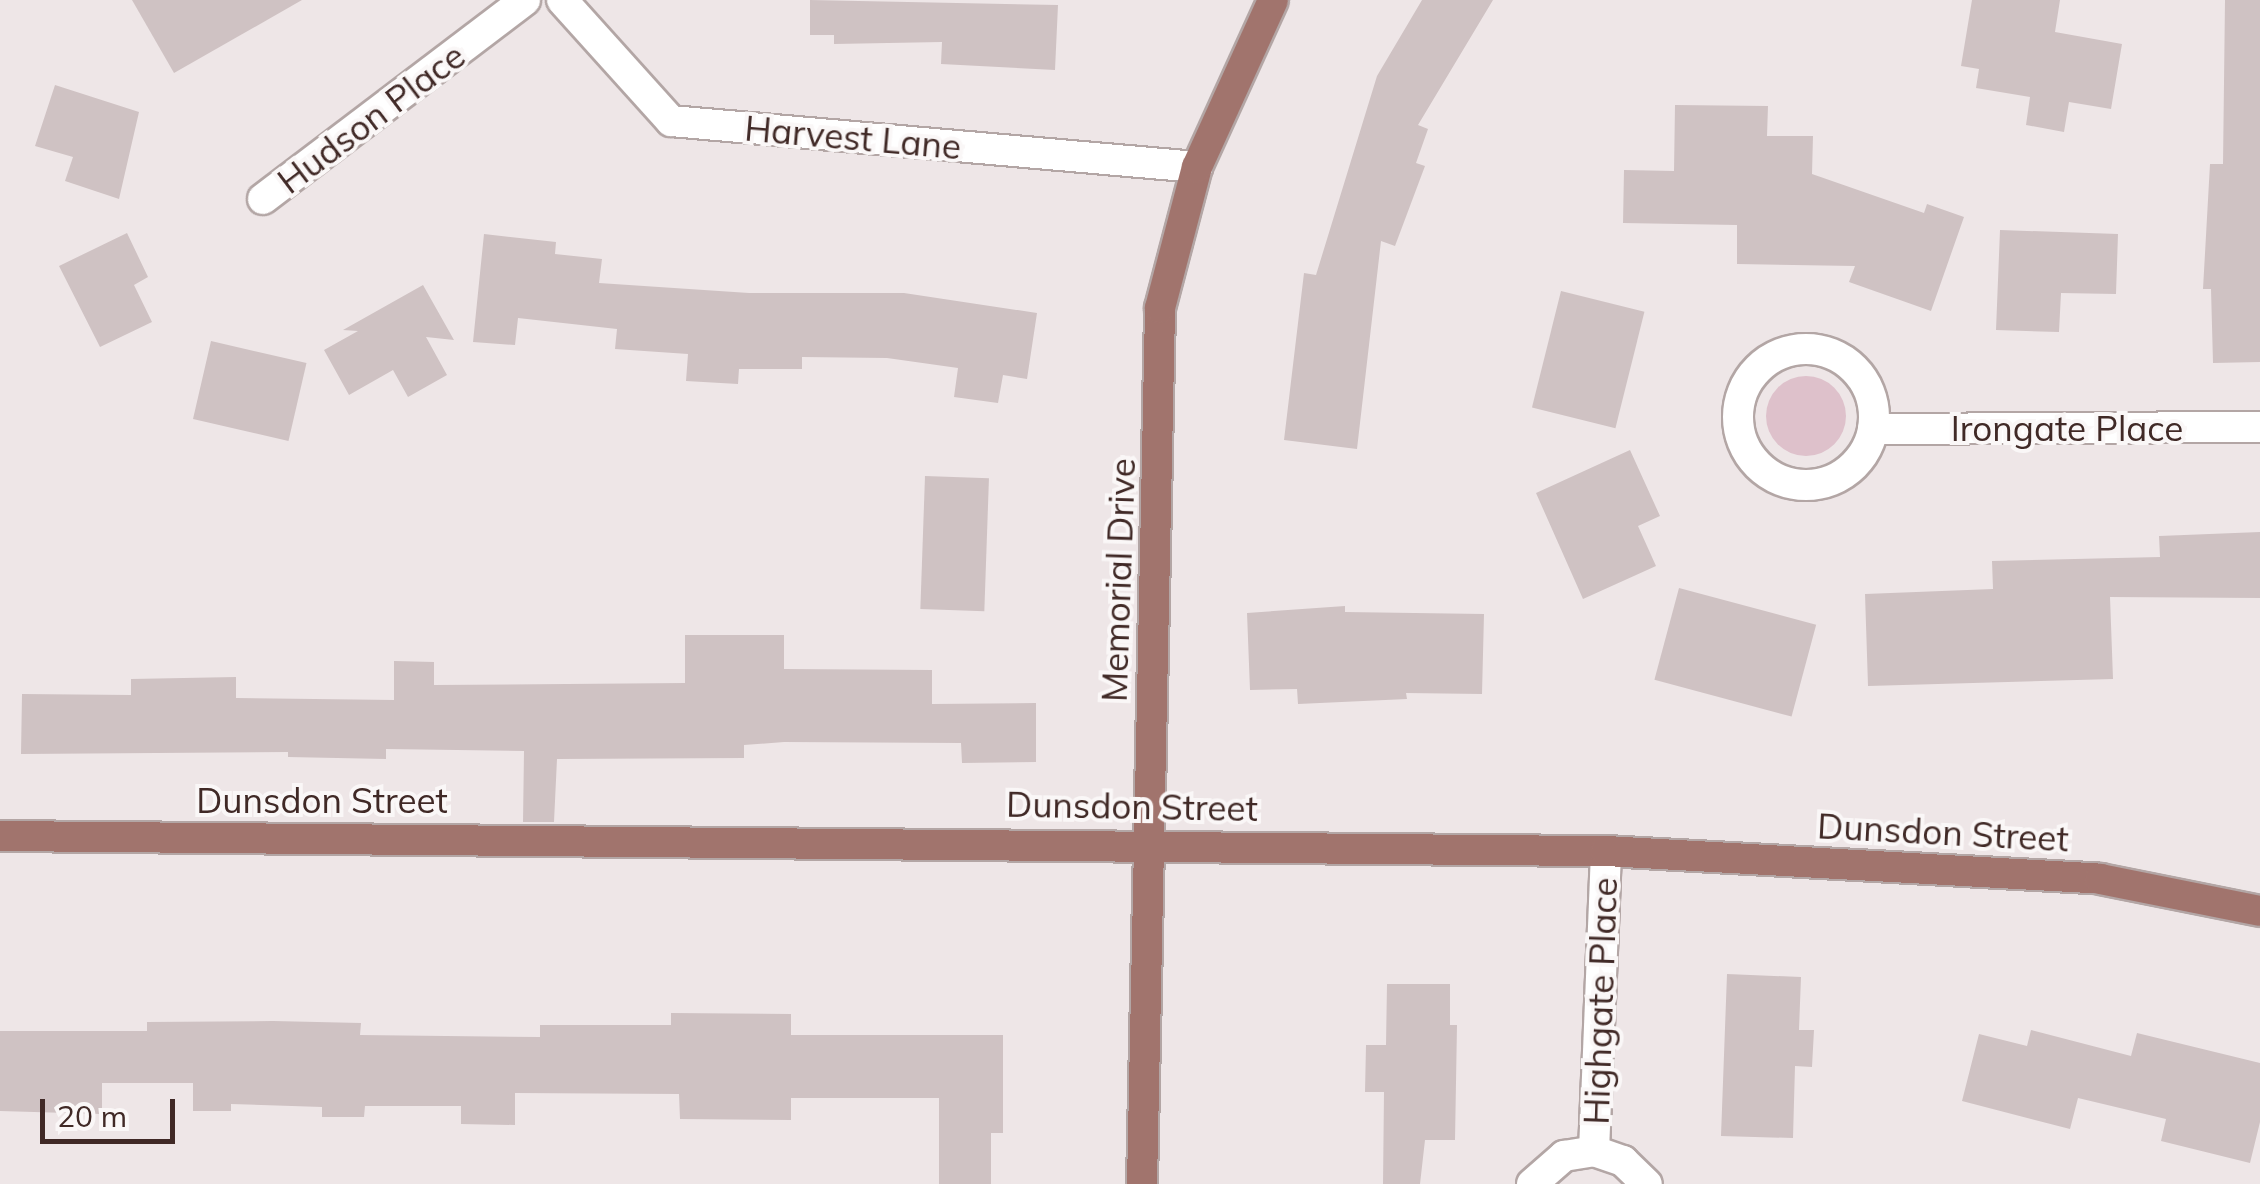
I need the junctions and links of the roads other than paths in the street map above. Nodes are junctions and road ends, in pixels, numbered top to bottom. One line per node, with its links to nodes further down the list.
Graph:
1 (525, 0): 5 (street, Hudson Place)
2 (562, 0): 4 (street, Harvest Lane)
3 (1273, 0): 4 (main road, Memorial Drive)
4 (1197, 167): 9 (main road, Memorial Drive)
5 (264, 199)
6 (2260, 427): 7 (street, Irongate Place)
7 (1874, 428): 7 (street)
8 (0, 836): 9 (main road, Dunsdon Street)
9 (1146, 842): 10 (main road, Dunsdon Street); 13 (main road, Memorial Drive)
10 (1606, 851): 11 (main road, Dunsdon Street); 12 (street, Highgate Place)
11 (2260, 910)
12 (1594, 1151): 14 (street, Highgate Place); 15 (street, Highgate Place)
13 (1142, 1184)
14 (1532, 1184)
15 (1647, 1184)

